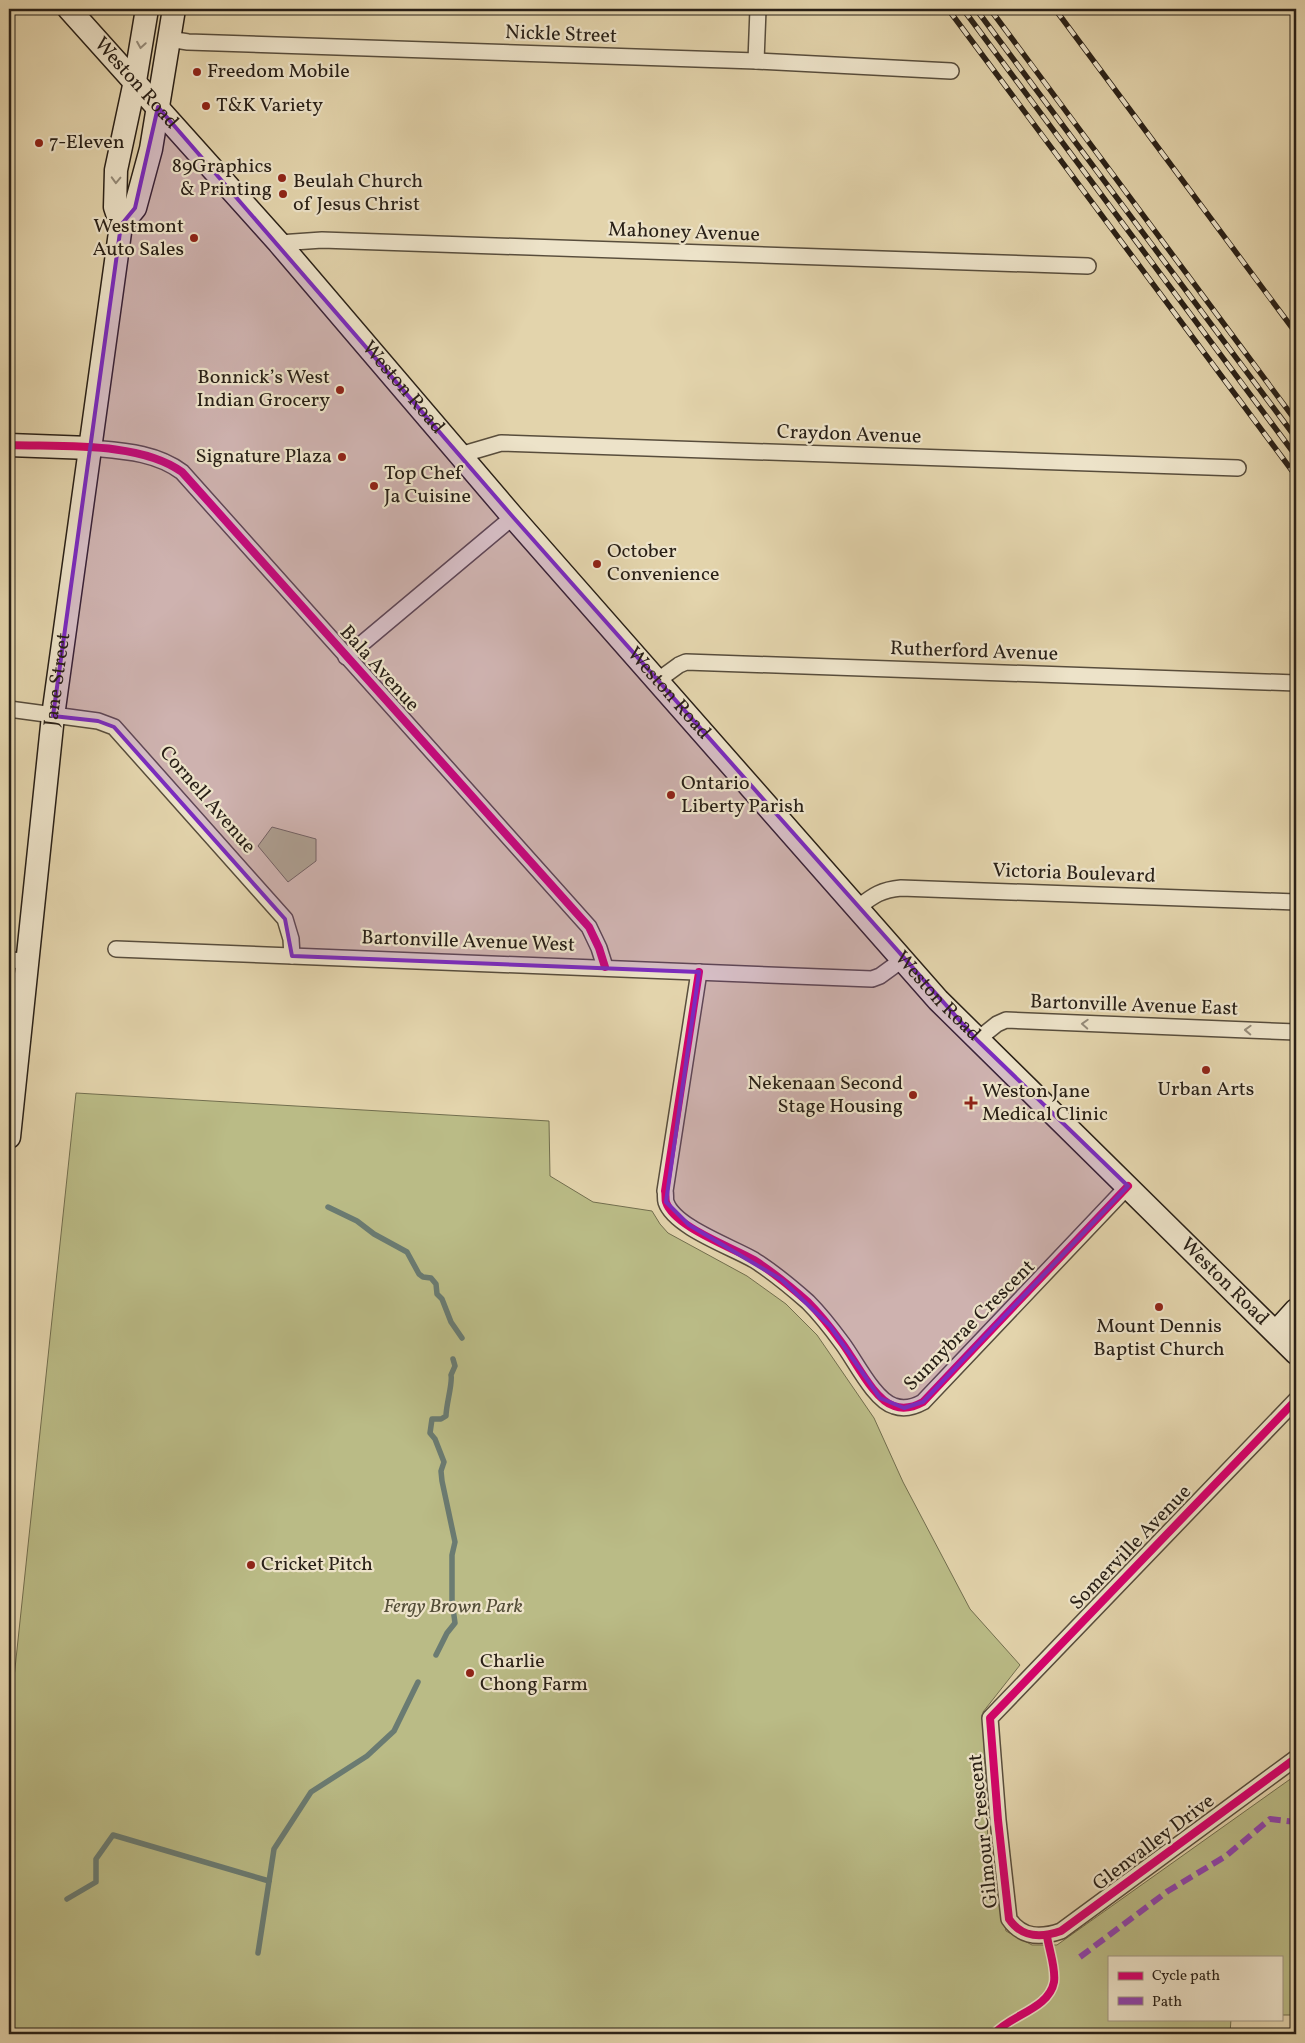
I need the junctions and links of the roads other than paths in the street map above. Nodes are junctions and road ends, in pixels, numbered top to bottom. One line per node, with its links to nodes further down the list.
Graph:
1 (69, 9): 8 (main road, Weston Road)
2 (147, 9): 8 (main road, Jane Street, one-way to 8)
3 (174, 9): 5 (main road, Jane Street)
4 (758, 9): 6 (street)
5 (169, 40): 6 (street, Nickle Street); 9 (main road, Jane Street)
6 (756, 61): 7 (street, Nickle Street)
7 (951, 71)
8 (135, 81): 9 (main road, Weston Road); 10 (main road, Jane Street, one-way to 10)
9 (158, 107): 10 (main road, Jane Street); 11 (main road, Weston Road)
10 (121, 225): 14 (main road, Jane Street)
11 (279, 244): 12 (street, Mahoney Avenue); 15 (main road, Weston Road)
12 (1088, 266)
13 (9, 445): 14 (main road)
14 (90, 448): 18 (street, Bala Avenue); 22 (main road, Jane Street)
15 (460, 455): 16 (street, Craydon Avenue); 17 (main road, Weston Road)
16 (1238, 468)
17 (513, 517): 18 (street); 19 (main road, Weston Road)
18 (346, 657): 29 (street, Bala Avenue)
19 (657, 681): 20 (street, Rutherford Avenue); 24 (main road, Weston Road)
20 (1296, 683)
21 (9, 709): 22 (street, Cornell Avenue)
22 (53, 716): 26 (street, Cornell Avenue); 28 (main road, Jane Street)
23 (1296, 902): 24 (street, Victoria Boulevard)
24 (857, 908): 27 (main road, Weston Road)
25 (116, 949): 26 (street, Bartonville Avenue West)
26 (292, 956): 29 (street, Bartonville Avenue West)
27 (902, 960): 30 (street, Bartonville Avenue West); 32 (main road, Weston Road)
28 (18, 961): 33 (main road, Jane Street)
29 (605, 967): 30 (street, Bartonville Avenue West)
30 (699, 972): 34 (street, Sunnybrae Crescent)
31 (1296, 1032): 32 (street, Bartonville Avenue East, one-way to 32)
32 (977, 1040): 34 (main road, Weston Road)
33 (9, 1137)
34 (1128, 1186): 36 (main road, Weston Road)
35 (1296, 1310): 36 (main road)
36 (1276, 1332): 37 (main road, Weston Road)
37 (1296, 1352)
38 (1296, 1400): 39 (street, Somerville Avenue)
39 (990, 1718): 41 (street, Gilmour Crescent)
40 (1296, 1758): 41 (street, Glenvalley Drive)
41 (1024, 1933)

